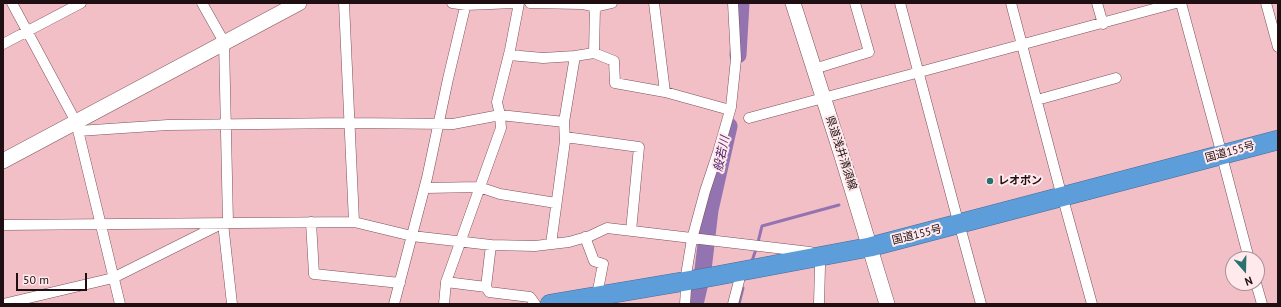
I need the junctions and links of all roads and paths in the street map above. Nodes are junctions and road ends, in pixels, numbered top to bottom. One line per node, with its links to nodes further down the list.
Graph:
1 (12, 3): 24 (street)
2 (81, 3): 24 (street)
3 (202, 3): 25 (street)
4 (299, 3): 25 (street)
5 (344, 3): 42 (street)
6 (452, 3): 21 (street)
7 (514, 3): 21 (street)
8 (519, 3): 30 (street)
9 (530, 3): 22 (street)
10 (612, 3): 22 (street)
11 (654, 3): 35 (street)
12 (733, 3): 38 (street)
13 (793, 3): 32 (street, 県道浅井清須線)
14 (855, 3): 32 (street)
15 (900, 3): 33 (street)
16 (1011, 3): 27 (street)
17 (1097, 3): 23 (street)
18 (1176, 3): 23 (street)
19 (1181, 3): 49 (street)
20 (1266, 3): 28 (street)
21 (466, 4): 43 (street)
22 (595, 7): 29 (street)
23 (1102, 24): 27 (street)
24 (27, 32): 26 (street); 45 (street)
25 (224, 42): 44 (street); 45 (street)
26 (3, 44)
27 (1022, 45): 33 (street); 37 (street)
28 (1278, 47)
29 (594, 53): 31 (street); 35 (street)
30 (509, 55): 31 (street); 39 (street)
31 (575, 56): 41 (street)
32 (814, 69): 36 (street, 県道浅井清須線)
33 (919, 73): 36 (street); 60 (street)
34 (1116, 78): 37 (street)
35 (665, 92): 38 (street)
36 (824, 99): 40 (street); 69 (street, 県道浅井清須線)
37 (1037, 100): 53 (street)
38 (730, 110): 64 (street)
39 (500, 115): 41 (street); 43 (street); 51 (street)
40 (749, 118)
41 (564, 122): 46 (street)
42 (349, 123): 43 (street); 44 (street); 56 (street)
43 (438, 124): 52 (street)
44 (226, 125): 45 (street); 57 (street)
45 (77, 126): 50 (street); 59 (street)
46 (565, 137): 54 (street); 61 (street)
47 (1278, 140): 49 (highway, 国道155号)
48 (1278, 150): 49 (highway, 国道155号)
49 (1223, 159): 53 (highway, 国道155号); 68 (street)
50 (3, 161)
51 (479, 187): 52 (street); 54 (street); 65 (street)
52 (425, 188): 62 (street)
53 (1064, 202): 60 (highway, 国道155号); 91 (street)
54 (556, 203): 66 (street)
55 (311, 222): 56 (street); 57 (street); 75 (street)
56 (354, 222): 62 (street)
57 (226, 223): 59 (street); 71 (street); 82 (street)
58 (3, 225): 59 (street)
59 (102, 225): 71 (street)
60 (960, 229): 69 (highway, 国道155号); 90 (street)
61 (631, 231): 63 (street); 64 (street)
62 (412, 236): 65 (street); 75 (street)
63 (585, 237): 66 (street); 79 (street)
64 (694, 239): 70 (street); 77 (street)
65 (460, 242): 67 (street); 74 (street)
66 (551, 244): 67 (street)
67 (491, 246): 76 (street)
68 (1248, 251)
69 (872, 252): 70 (highway, 国道155号); 89 (street, 県道浅井清須線)
70 (820, 261): 72 (highway, 国道155号); 73 (highway, 国道155号); 88 (street)
71 (113, 278): 80 (street); 81 (street)
72 (710, 281): 73 (highway, 国道155号); 77 (highway, 国道155号)
73 (739, 281): 87 (street)
74 (446, 282): 76 (street); 84 (street)
75 (400, 283): 83 (street)
76 (486, 287): 85 (street)
77 (687, 289): 79 (highway, 国道155号)
78 (1258, 291): 92 (street)
79 (602, 300): 86 (highway, 国道155号)
80 (3, 304)
81 (120, 304)
82 (232, 304)
83 (394, 304)
84 (444, 304)
85 (535, 304)
86 (550, 304)
87 (733, 304)
88 (819, 304)
89 (887, 304)
90 (980, 304)
91 (1092, 304)
92 (1262, 304)

